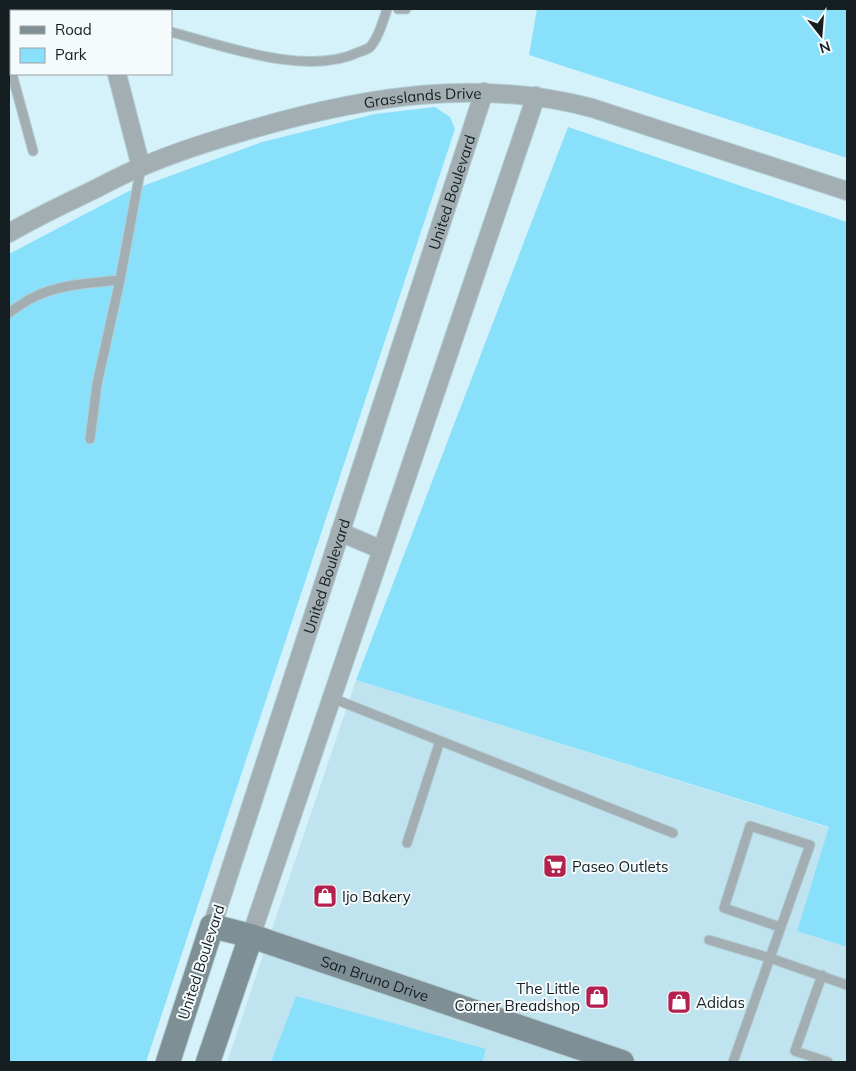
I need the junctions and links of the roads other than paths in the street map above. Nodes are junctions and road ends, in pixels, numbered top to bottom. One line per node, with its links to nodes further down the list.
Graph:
1 (387, 9): 4 (lane)
2 (398, 9): 3 (lane)
3 (406, 9)
4 (172, 32)
5 (13, 75): 9 (lane)
6 (118, 75): 10 (street)
7 (484, 92): 8 (street, Grasslands Drive); 10 (street, Grasslands Drive); 16 (street, United Boulevard)
8 (536, 96): 11 (street, Grasslands Drive); 17 (street)
9 (33, 151)
10 (141, 167): 12 (street, Grasslands Drive); 13 (lane)
11 (847, 191)
12 (9, 233)
13 (120, 280): 14 (lane); 15 (lane)
14 (9, 313)
15 (90, 439)
16 (340, 532): 17 (street); 22 (street, United Boulevard)
17 (382, 550): 18 (street)
18 (332, 698): 19 (lane); 24 (street)
19 (440, 741): 20 (lane); 21 (lane)
20 (673, 833)
21 (406, 843)
22 (212, 926): 24 (main road, San Bruno Drive); 29 (main road, United Boulevard)
23 (780, 927): 23 (lane); 26 (lane)
24 (251, 936): 30 (main road); 31 (main road, San Bruno Drive)
25 (708, 940): 26 (lane)
26 (770, 958): 27 (lane); 32 (lane)
27 (822, 975): 28 (lane); 33 (lane)
28 (847, 985)
29 (168, 1062)
30 (208, 1062)
31 (622, 1062)
32 (733, 1062)
33 (828, 1062)

